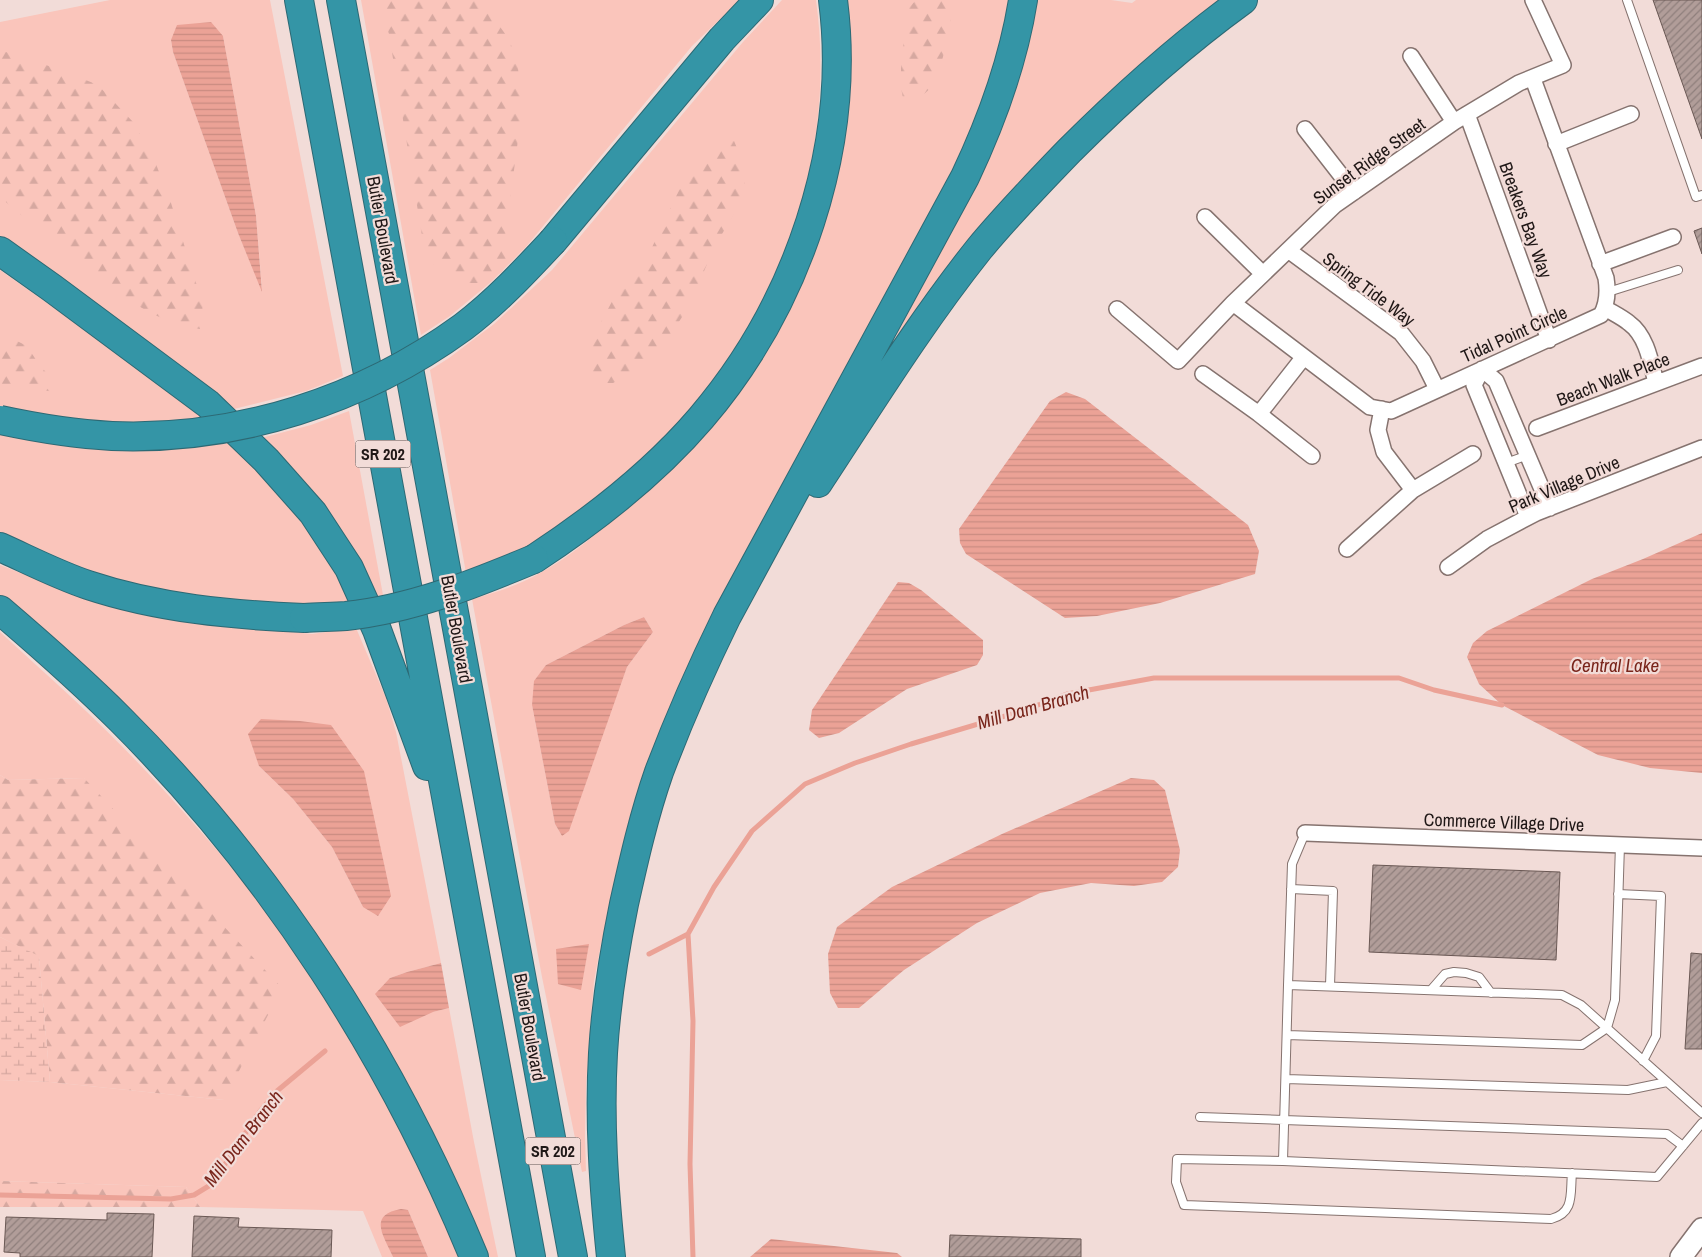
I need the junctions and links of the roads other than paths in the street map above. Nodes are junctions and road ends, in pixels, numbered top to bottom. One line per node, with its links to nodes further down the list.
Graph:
1 (299, 0): 55 (highway, SR 202)
2 (340, 0): 77 (highway, Butler Boulevard / SR 202)
3 (759, 0): 37 (highway, bridge)
4 (833, 0): 47 (highway, bridge)
5 (1023, 0): 51 (highway)
6 (1243, 0): 51 (highway)
7 (1533, 0): 10 (street, Sunset Ridge Street)
8 (1627, 0): 16 (lane)
9 (1411, 56): 12 (street, Breakers Bay Way)
10 (1533, 78): 12 (street, Sunset Ridge Street); 14 (street)
11 (1631, 114): 14 (street)
12 (1461, 118): 15 (street, Sunset Ridge Street); 28 (street, Breakers Bay Way)
13 (1305, 129): 15 (street)
14 (1556, 144): 21 (street)
15 (1354, 192): 19 (street, Sunset Ridge Street)
16 (1702, 195)
17 (1205, 217): 23 (street)
18 (1672, 237): 21 (street)
19 (1288, 250): 23 (street, Sunset Ridge Street); 34 (street, Spring Tide Way)
20 (0, 251): 55 (highway)
21 (1600, 264): 24 (street)
22 (1678, 270): 24 (lane)
23 (1263, 274): 25 (street, Sunset Ridge Street)
24 (1608, 292): 26 (street)
25 (1233, 303): 27 (street, Sunset Ridge Street); 29 (street)
26 (1605, 308): 28 (street, Tidal Point Circle); 33 (street)
27 (1116, 309)
28 (1549, 340): 31 (street, Tidal Point Circle)
29 (1303, 358): 35 (street); 36 (street)
30 (1702, 366): 33 (street, Beach Walk Place)
31 (1482, 369): 34 (street, Tidal Point Circle); 41 (street); 43 (street)
32 (1203, 374): 36 (street)
33 (1656, 383): 38 (street, Beach Walk Place)
34 (1437, 390): 35 (street, Tidal Point Circle)
35 (1382, 409): 44 (street)
36 (1259, 414): 42 (street)
37 (0, 420)
38 (1537, 428)
39 (1702, 448): 45 (street, Park Village Drive)
40 (1473, 454): 44 (street)
41 (1528, 455): 43 (lane); 45 (street)
42 (1312, 456)
43 (1506, 463): 46 (street)
44 (1413, 490): 48 (street)
45 (1550, 508): 46 (street, Park Village Drive)
46 (1528, 518): 49 (street, Park Village Drive)
47 (0, 547)
48 (1347, 549)
49 (1448, 567)
50 (0, 610): 75 (highway)
51 (727, 616): 78 (highway)
52 (1305, 833): 53 (street, Commerce Village Drive); 56 (lane)
53 (1620, 845): 54 (street, Commerce Village Drive); 57 (lane)
54 (1702, 848)
55 (456, 852): 76 (highway, SR 202)
56 (1291, 889): 58 (lane); 59 (lane)
57 (1618, 894): 62 (lane); 64 (lane)
58 (1288, 985): 59 (lane); 63 (lane)
59 (1330, 986): 60 (lane)
60 (1432, 990): 61 (lane); 61 (lane)
61 (1491, 993): 62 (lane)
62 (1606, 1028): 63 (lane); 64 (lane)
63 (1287, 1035): 65 (lane)
64 (1643, 1061): 66 (lane)
65 (1286, 1079): 66 (lane); 69 (lane)
66 (1667, 1082): 67 (lane)
67 (1702, 1113)
68 (1200, 1117): 69 (lane)
69 (1284, 1120): 71 (lane); 72 (lane)
70 (1702, 1123): 71 (lane)
71 (1683, 1146): 73 (lane)
72 (1283, 1161): 73 (lane); 73 (lane)
73 (1572, 1173)
74 (1702, 1229): 79 (main road)
75 (474, 1257)
76 (531, 1257)
77 (573, 1257)
78 (610, 1257)
79 (1681, 1257)

